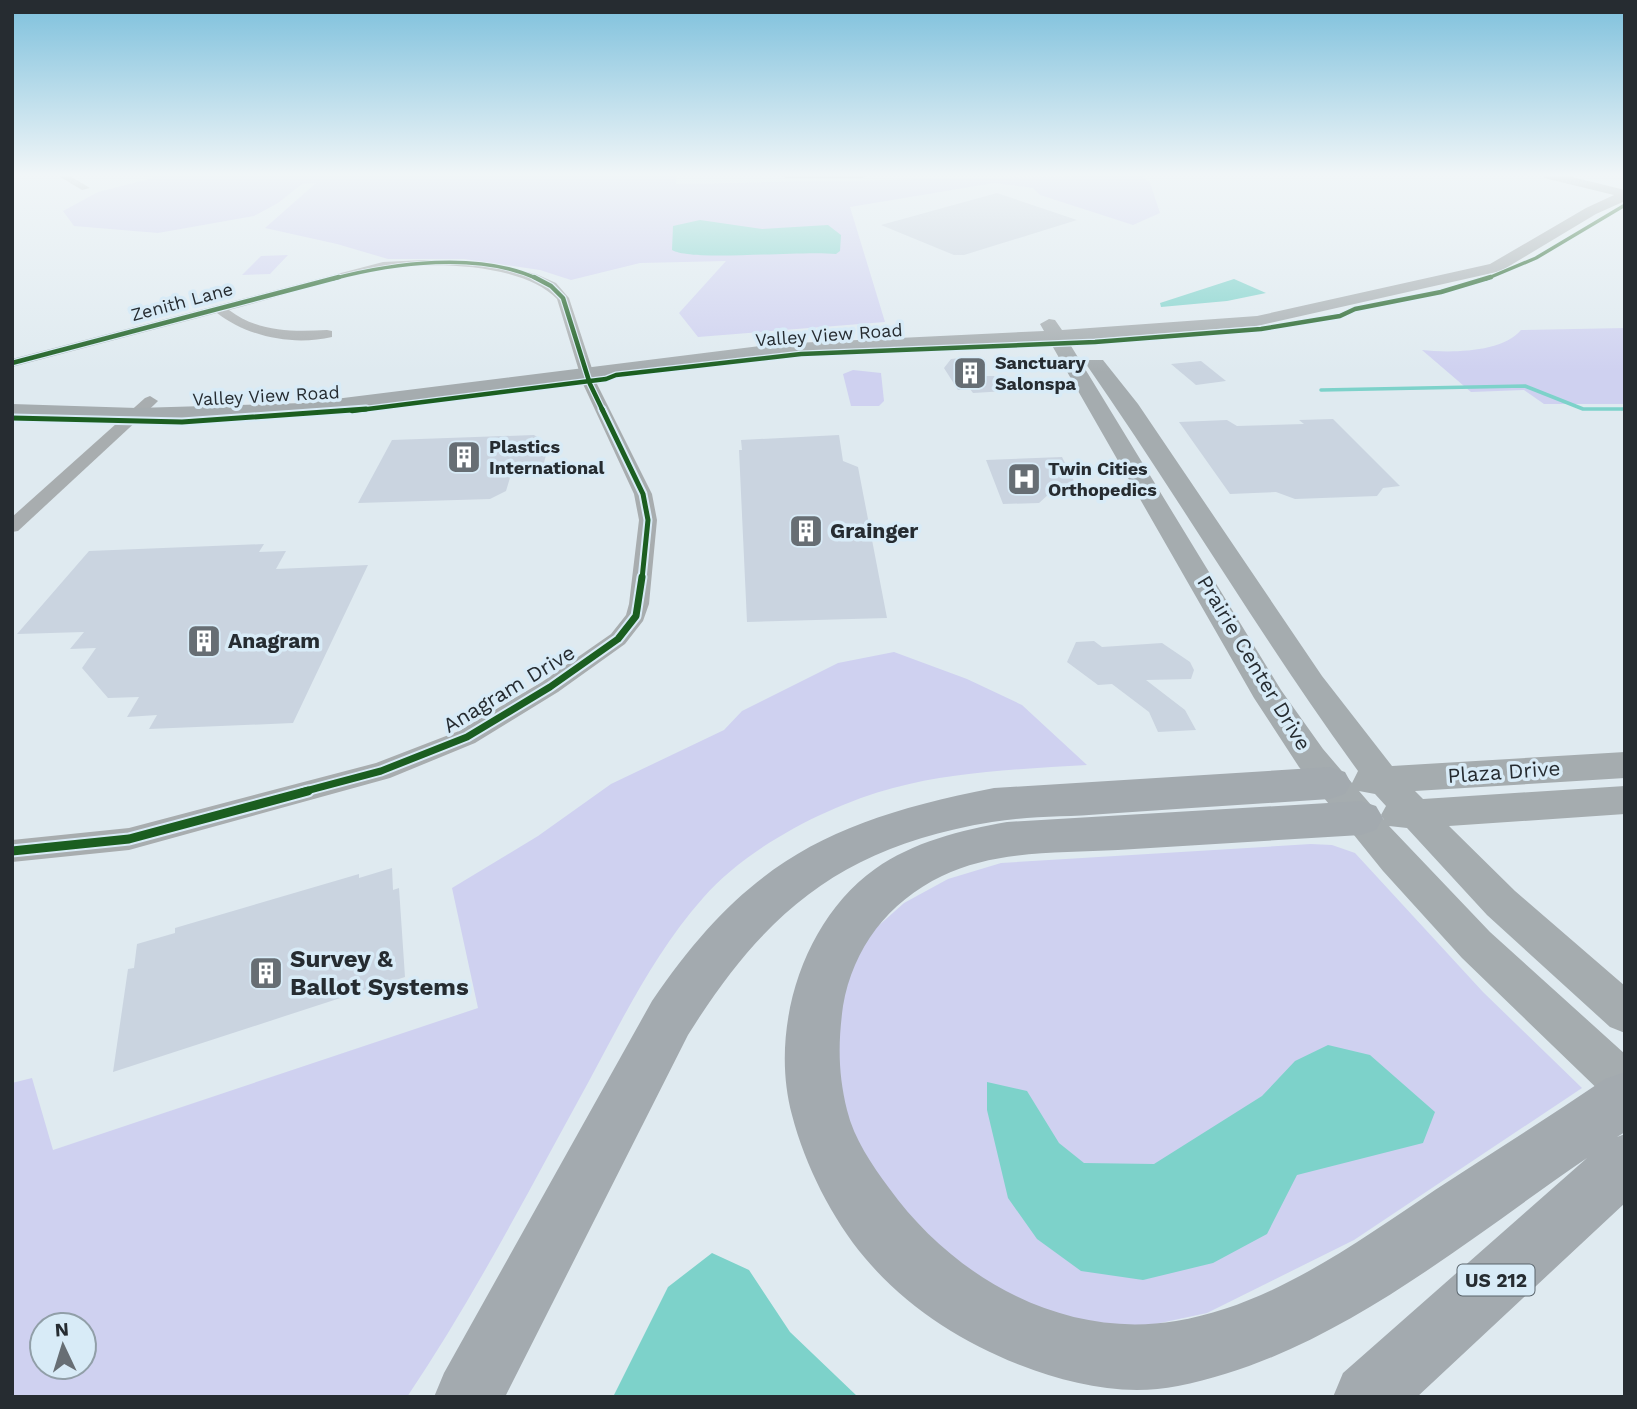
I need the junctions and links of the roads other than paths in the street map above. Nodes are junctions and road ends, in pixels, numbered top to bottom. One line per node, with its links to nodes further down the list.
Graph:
1 (1513, 241): 4 (main road, Valley View Road)
2 (1544, 241): 4 (main road, Valley View Road)
3 (219, 309): 5 (street); 6 (street, Zenith Lane); 7 (street, Zenith Lane)
4 (1062, 329): 7 (main road, Valley View Road); 13 (main road, Prairie Center Drive); 13 (main road, Prairie Center Drive)
5 (327, 334)
6 (12, 363)
7 (584, 368): 9 (main road, Valley View Road); 15 (street, Anagram Drive)
8 (12, 394): 9 (main road, Valley View Road)
9 (142, 408): 10 (main road, Valley View Road); 11 (street)
10 (12, 410)
11 (12, 527)
12 (1625, 765): 13 (main road, Plaza Drive)
13 (1372, 799): 14 (main road, Plaza Drive); 16 (main road, Prairie Center Drive); 17 (main road, Prairie Center Drive); 18 (highway); 20 (highway)
14 (1625, 800)
15 (12, 851)
16 (1625, 1013)
17 (1625, 1084)
18 (1625, 1099)
19 (1625, 1163): 21 (highway, US 212)
20 (468, 1397)
21 (1367, 1397)

